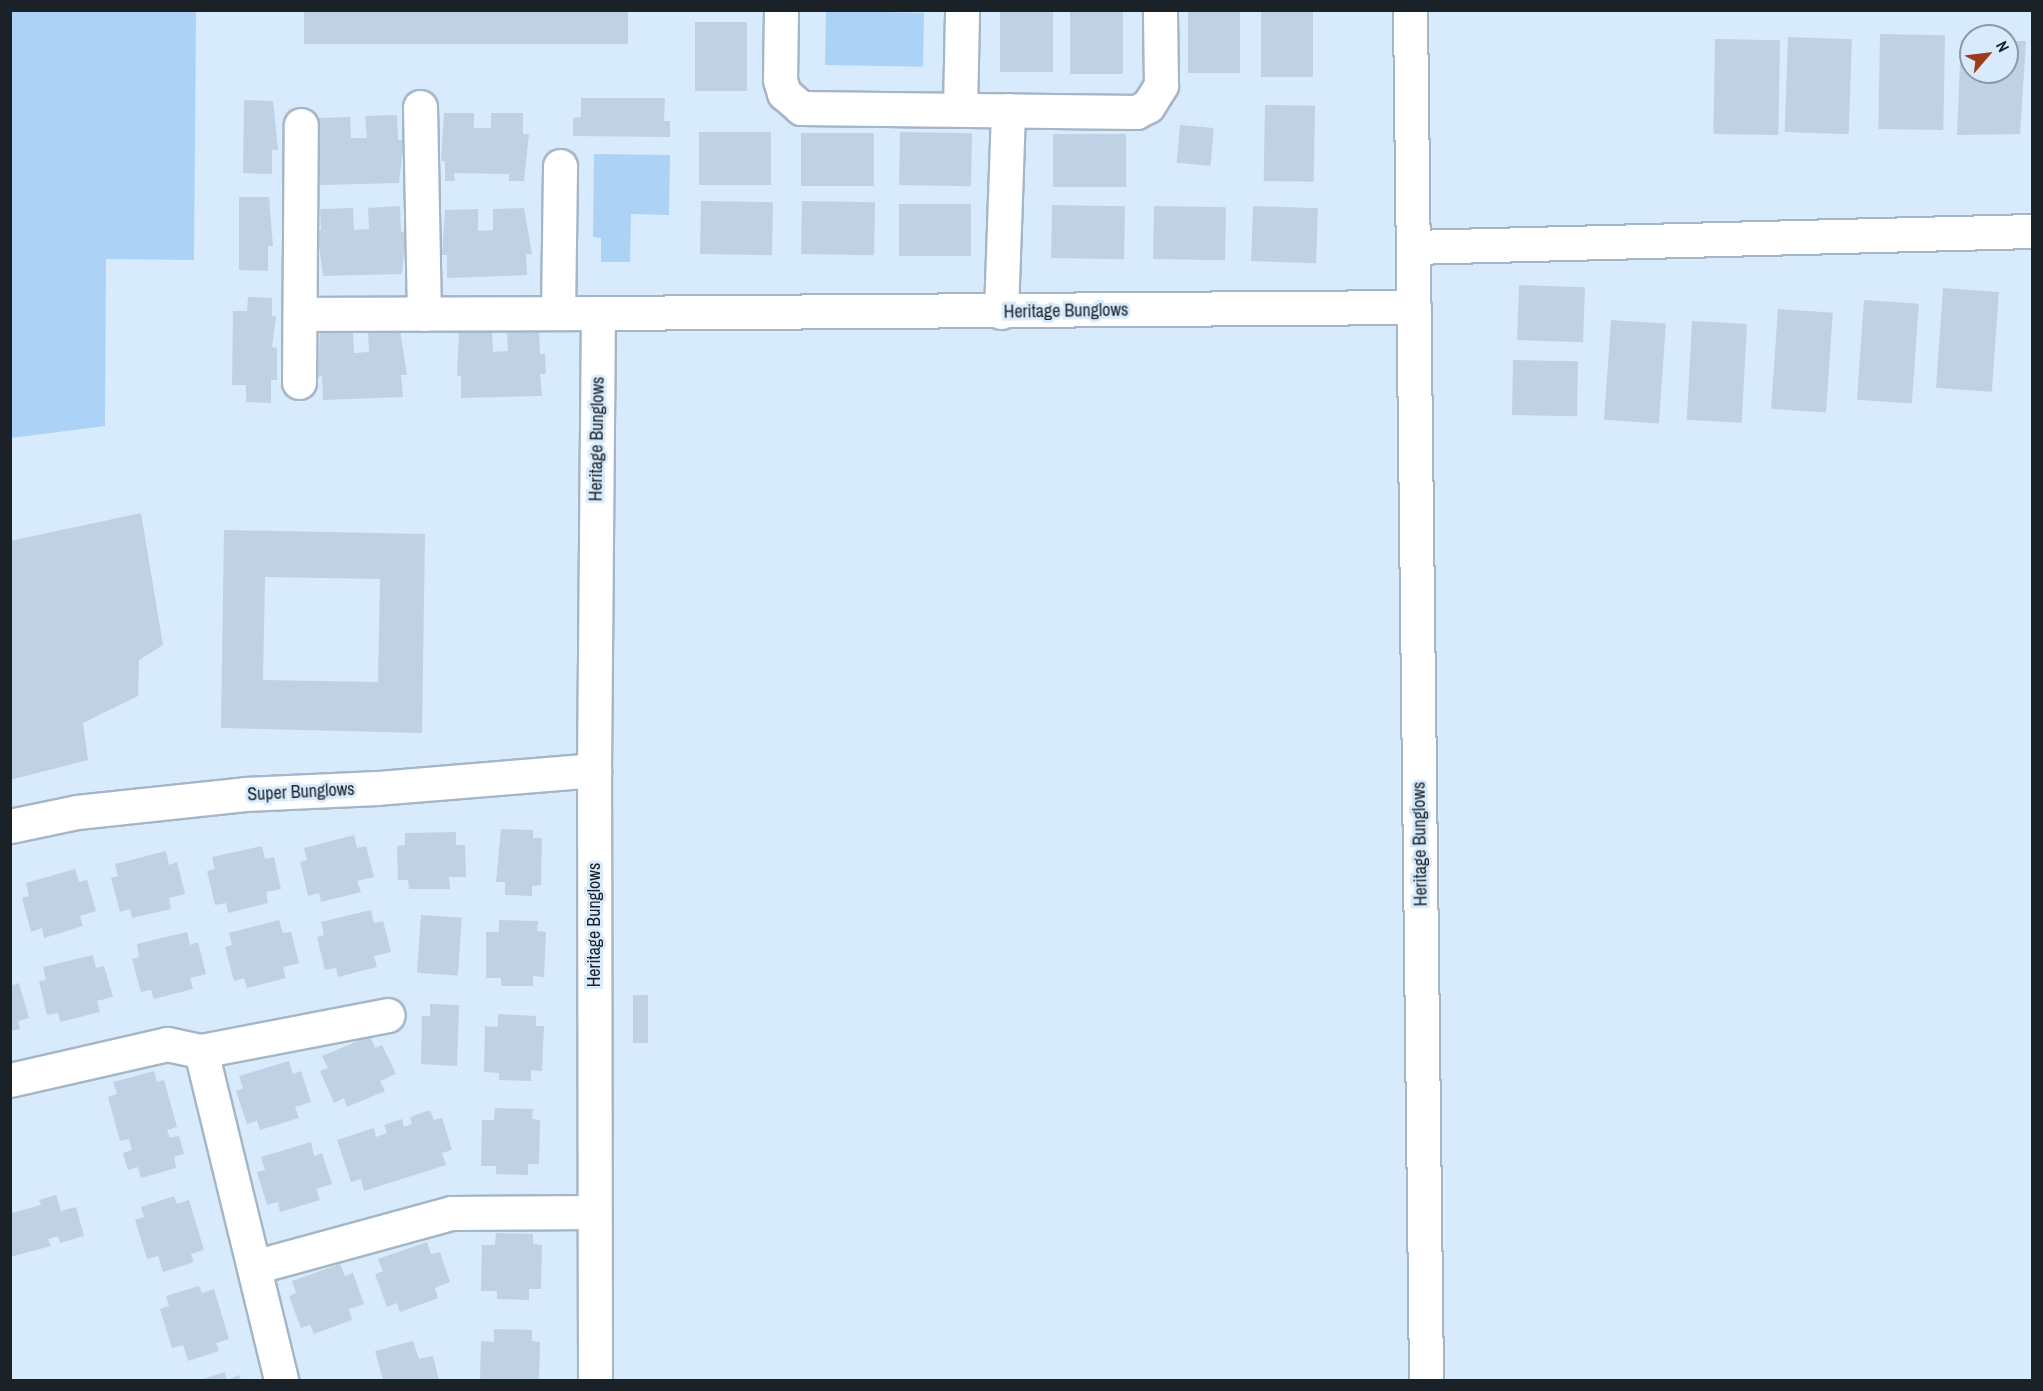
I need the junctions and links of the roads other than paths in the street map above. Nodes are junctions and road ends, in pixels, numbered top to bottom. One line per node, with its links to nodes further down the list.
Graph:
1 (781, 10): 6 (street)
2 (962, 10): 6 (street)
3 (1160, 10): 7 (street)
4 (1410, 10): 11 (street, Heritage Bunglows)
5 (420, 107): 17 (street)
6 (960, 110): 7 (street)
7 (1008, 110): 13 (street)
8 (301, 125): 16 (street)
9 (560, 166): 14 (street)
10 (2032, 231): 11 (street)
11 (1413, 247): 12 (street, Heritage Bunglows)
12 (1414, 308): 13 (street, Heritage Bunglows); 28 (street, Heritage Bunglows)
13 (1001, 312): 15 (street, Heritage Bunglows)
14 (558, 313): 15 (street); 17 (street)
15 (598, 313): 19 (street, Heritage Bunglows)
16 (300, 314): 17 (street); 18 (street)
17 (424, 314)
18 (299, 382)
19 (594, 770): 20 (street, Super Bunglows); 24 (street, Heritage Bunglows)
20 (10, 826)
21 (388, 1014): 22 (street)
22 (201, 1051): 23 (street); 25 (street)
23 (10, 1080)
24 (594, 1212): 25 (street); 27 (street, Heritage Bunglows)
25 (254, 1267): 26 (street)
26 (281, 1380)
27 (595, 1380)
28 (1426, 1380)

